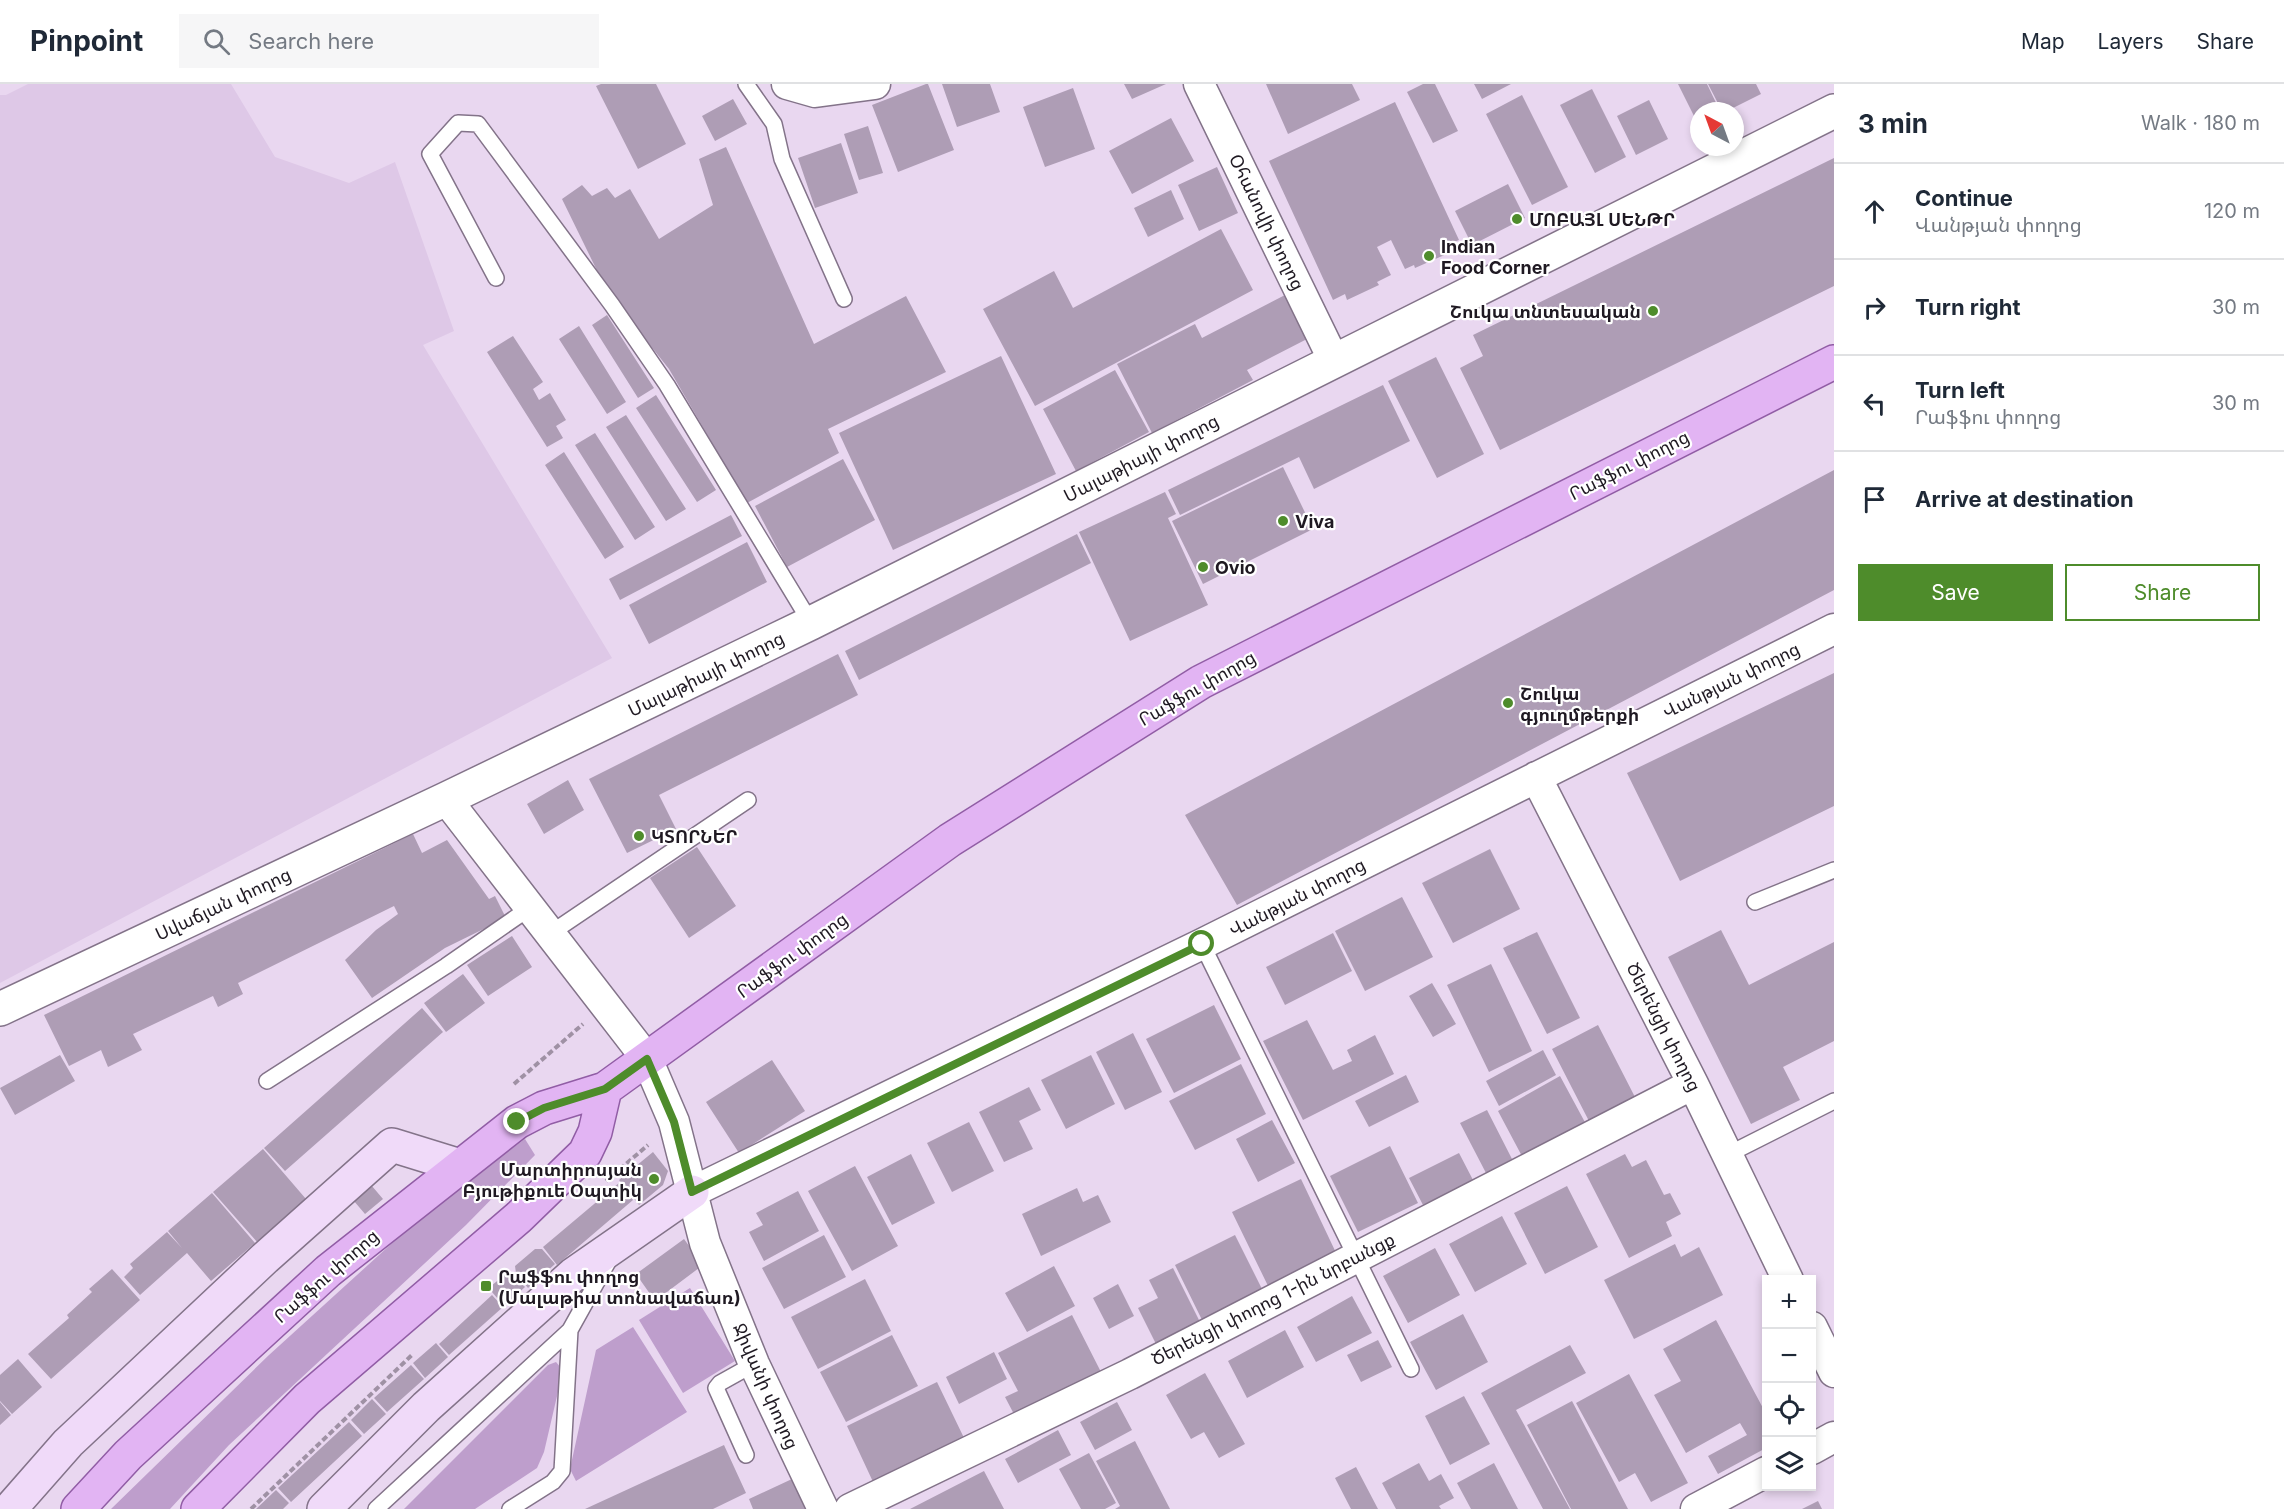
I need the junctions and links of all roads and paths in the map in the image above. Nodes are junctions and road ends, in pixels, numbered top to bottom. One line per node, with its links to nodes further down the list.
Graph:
1 (746, 84): 7 (lane)
2 (787, 84): 3 (street)
3 (875, 84)
4 (1199, 84): 8 (street, Օհանովի փողոց)
5 (1834, 111): 8 (street, Մալաթիայի փողոց)
6 (496, 278): 10 (lane)
7 (844, 299)
8 (1334, 361): 10 (street, Մալաթիայի փողոց)
9 (1834, 362): 22 (main road, Րաֆֆու փողոց)
10 (811, 623): 13 (street, Մալաթիայի փողոց)
11 (1834, 629): 12 (street, Վանթյան փողոց)
12 (1536, 777): 19 (street, Վանթյան փողոց); 24 (street, Ծերենցի փողոց)
13 (446, 799): 17 (street, Ջիվանի փողոց); 21 (street, Սվաճյան փողոց)
14 (748, 800): 18 (lane)
15 (1834, 870): 16 (lane)
16 (1755, 902)
17 (531, 907): 18 (street, Ջիվանի փողոց); 23 (lane)
18 (550, 933): 20 (street, Ջիվանի փողոց)
19 (1202, 944): 30 (street, Վանթյան փողոց); 32 (lane)
20 (606, 1003): 22 (street, Ջիվանի փողոց); 26 (path)
21 (0, 1009)
22 (647, 1059): 25 (main road, Րաֆֆու փողոց); 30 (street, Ջիվանի փողոց)
23 (267, 1080)
24 (1693, 1084): 28 (street, Ծերենցի փողոց); 32 (street, Ծերենցի փողոց 1-ին նրբանցք)
25 (605, 1089): 29 (main road, Րաֆֆու փողոց); 45 (main road)
26 (506, 1091)
27 (1834, 1101): 28 (lane)
28 (1727, 1155): 33 (street, Ծերենցի փողոց)
29 (460, 1166): 43 (main road); 44 (main road, Րաֆֆու փողոց)
30 (692, 1192): 31 (main road); 36 (street, Ջիվանի փողոց)
31 (619, 1241): 35 (lane); 46 (main road)
32 (1356, 1255): 37 (lane); 50 (street, Ծերենցի փողոց 1-ին նրբանցք)
33 (1786, 1275)
34 (1813, 1329): 38 (street)
35 (570, 1330): 47 (lane); 48 (lane)
36 (754, 1364): 41 (lane); 49 (street, Ջիվանի փողոց)
37 (1411, 1370)
38 (1834, 1372)
39 (1834, 1437): 40 (street)
40 (1816, 1447)
41 (746, 1455)
42 (1762, 1475): 51 (street)
43 (10, 1509)
44 (78, 1509)
45 (198, 1509)
46 (324, 1509)
47 (376, 1509)
48 (510, 1509)
49 (823, 1509)
50 (850, 1509)
51 (1696, 1509)

